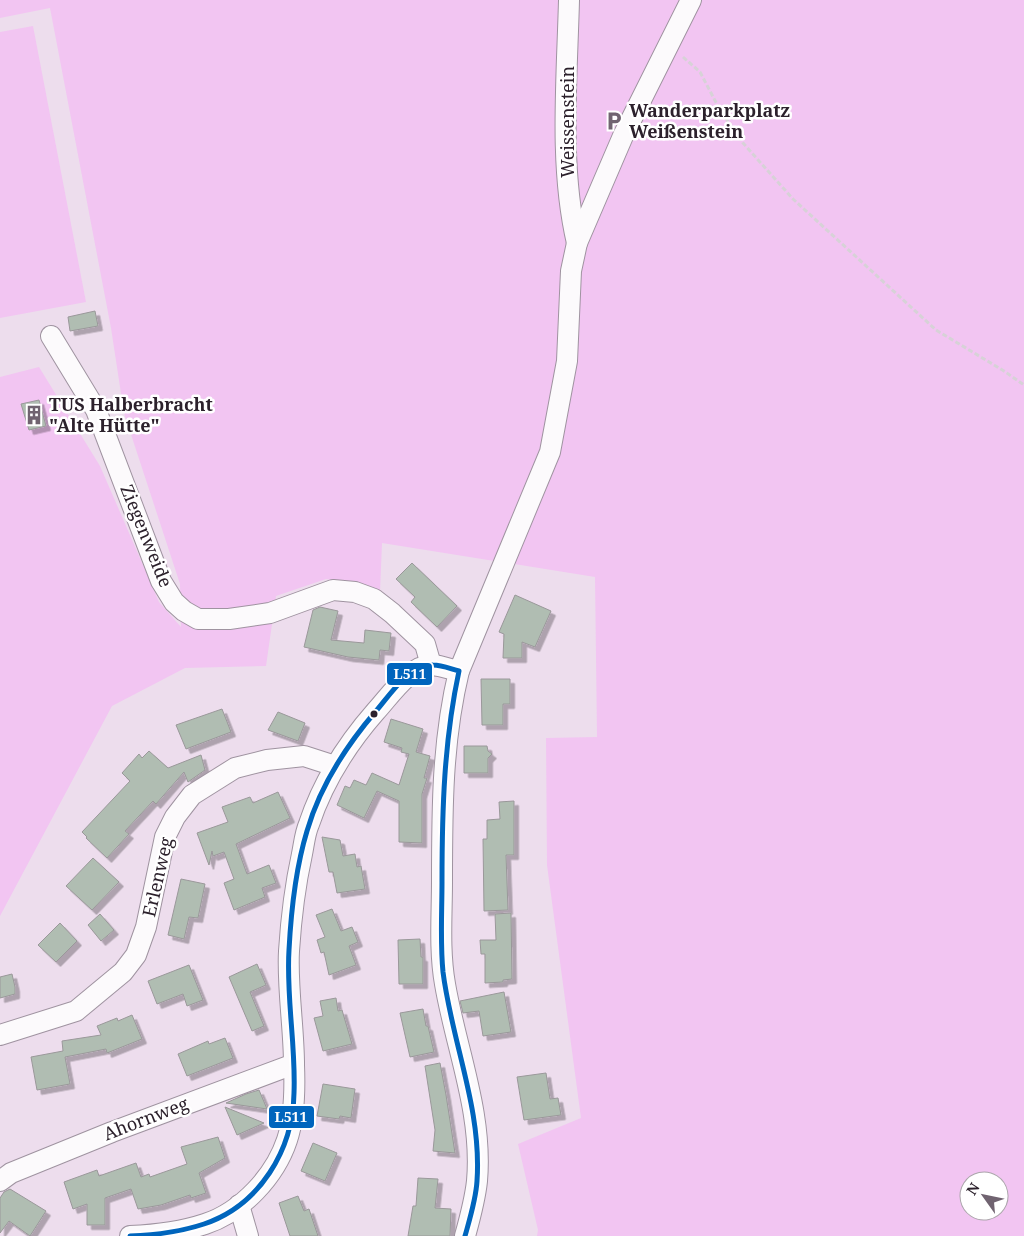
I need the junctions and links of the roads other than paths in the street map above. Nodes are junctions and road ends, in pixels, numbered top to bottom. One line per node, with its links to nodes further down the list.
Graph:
1 (568, 0): 3 (street, Weissenstein)
2 (691, 0): 3 (street)
3 (577, 243): 6 (street)
4 (51, 336): 5 (street, Ziegenweide)
5 (431, 665): 6 (street); 7 (street)
6 (459, 671): 14 (street)
7 (335, 766): 8 (street, Erlenweg); 9 (street)
8 (0, 1035)
9 (294, 1064): 10 (street, Ahornweg); 11 (street)
10 (0, 1181)
11 (239, 1205): 12 (street); 13 (street)
12 (130, 1236)
13 (248, 1236)
14 (465, 1236)

